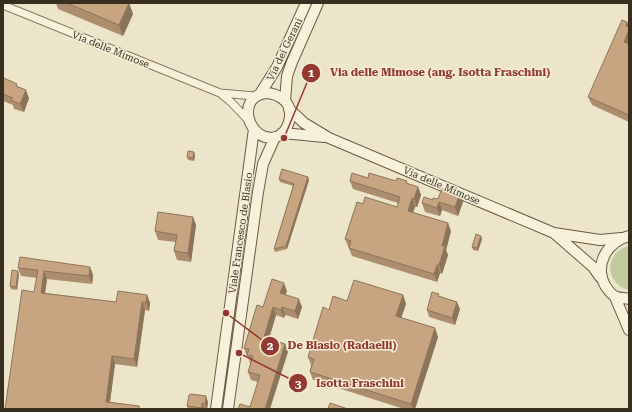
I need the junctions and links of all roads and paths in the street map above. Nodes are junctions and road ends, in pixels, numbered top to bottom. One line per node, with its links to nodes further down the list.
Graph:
1 (306, 3): 5 (street, Via dei Gerani)
2 (318, 3): 6 (street, Via dei Gerani)
3 (3, 5): 4 (street, Via delle Mimose)
4 (220, 93): 5 (street); 7 (street)
5 (257, 95): 6 (street); 7 (street)
6 (287, 105): 9 (street); 10 (street, Via delle Mimose)
7 (248, 120): 8 (street)
8 (254, 129): 9 (street); 17 (street, Viale Francesco de Blasio)
9 (279, 135): 10 (street, Via delle Mimose); 18 (street, Viale Francesco de Blasio)
10 (329, 138): 11 (street, Via delle Mimose)
11 (554, 232): 12 (street, Via delle Mimose); 13 (street, Via delle Mimose)
12 (625, 237): 13 (street)
13 (602, 279): 14 (street, Via delle Mimose)
14 (615, 297): 15 (street); 16 (street, Via delle Mimose)
15 (629, 299)
16 (629, 330)
17 (216, 409)
18 (228, 409)

